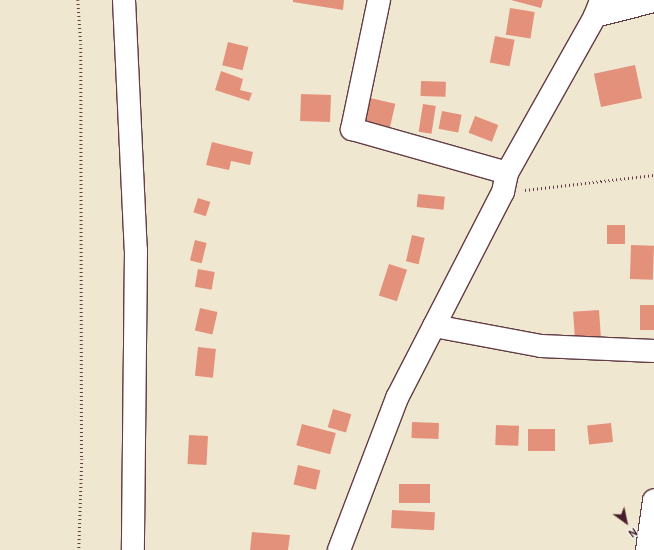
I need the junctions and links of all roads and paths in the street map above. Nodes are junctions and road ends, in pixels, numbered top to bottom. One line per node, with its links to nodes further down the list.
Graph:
1 (78, 0): 11 (path)
2 (124, 0): 12 (street)
3 (379, 0): 7 (street)
4 (654, 1): 5 (street)
5 (598, 8): 7 (street)
6 (654, 175): 7 (path)
7 (505, 183): 8 (street)
8 (434, 326): 9 (street); 13 (street)
9 (654, 351)
10 (654, 500): 14 (street)
11 (79, 550)
12 (133, 550)
13 (339, 550)
14 (647, 550)

